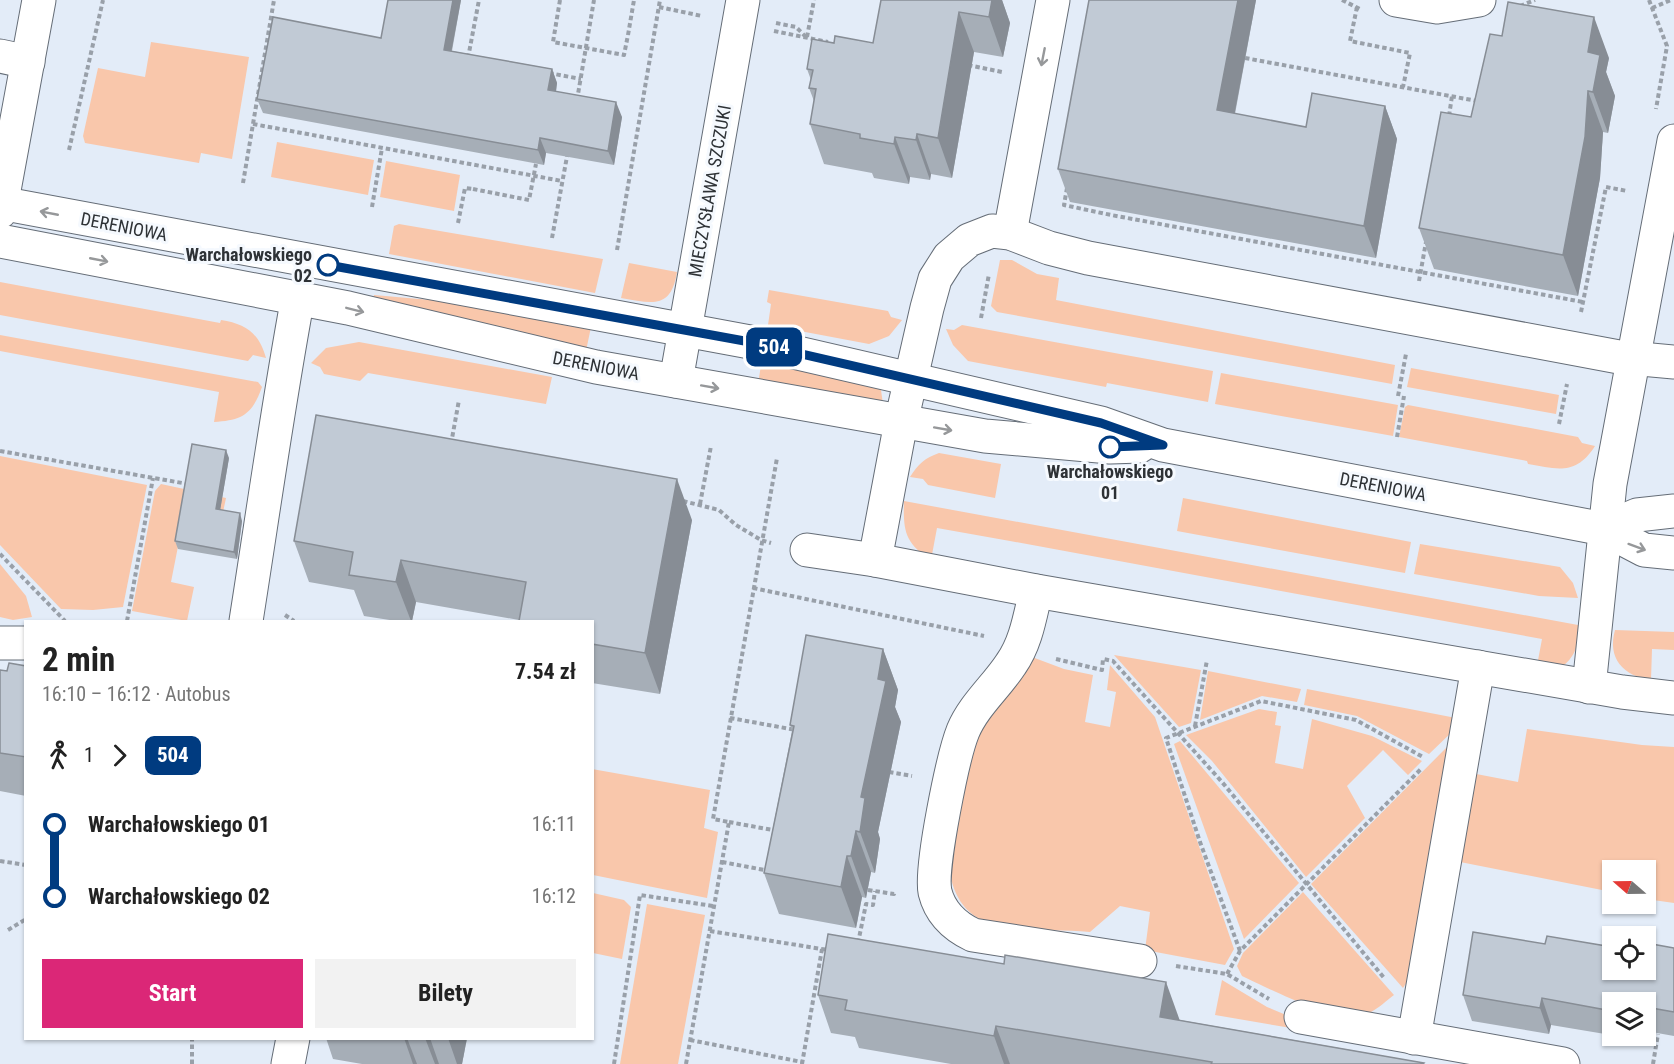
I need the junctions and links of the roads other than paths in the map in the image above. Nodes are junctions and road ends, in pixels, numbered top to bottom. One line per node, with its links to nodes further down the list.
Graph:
1 (39, 0): 6 (street)
2 (743, 0): 12 (street, MIECZYSŁAWA SZCZUKI)
3 (1053, 0): 9 (street, one-way to 9)
4 (1396, 0): 5 (street)
5 (1479, 0)
6 (14, 59): 8 (street)
7 (1674, 141): 13 (street)
8 (0, 206): 12 (street, DERENIOWA, one-way to 8)
9 (1010, 233): 13 (street); 15 (street)
10 (0, 241): 11 (street, DERENIOWA, one-way to 11)
11 (298, 297): 16 (street, DERENIOWA, one-way to 16); 25 (street)
12 (685, 329): 15 (street, DERENIOWA); 16 (street, MIECZYSŁAWA SZCZUKI)
13 (1633, 359): 14 (street); 20 (street)
14 (1674, 362)
15 (911, 378): 17 (street); 18 (street, DERENIOWA)
16 (676, 381): 17 (street, DERENIOWA, one-way to 17)
17 (901, 422): 18 (street, DERENIOWA, one-way to 18); 23 (street)
18 (1163, 445): 20 (street, DERENIOWA)
19 (1674, 511): 20 (street)
20 (1604, 529): 22 (street, DERENIOWA, one-way to 22); 29 (street)
21 (807, 550): 23 (street)
22 (1674, 553)
23 (875, 560): 24 (street)
24 (1036, 591): 28 (street); 31 (street)
25 (246, 620)
26 (0, 643): 27 (street)
27 (24, 643)
28 (1478, 667): 29 (street); 33 (street)
29 (1589, 687): 30 (street)
30 (1674, 698)
31 (1140, 961)
32 (1301, 1017): 33 (street)
33 (1415, 1027): 36 (street)
34 (293, 1040): 35 (street)
35 (288, 1064)
36 (1563, 1064)

